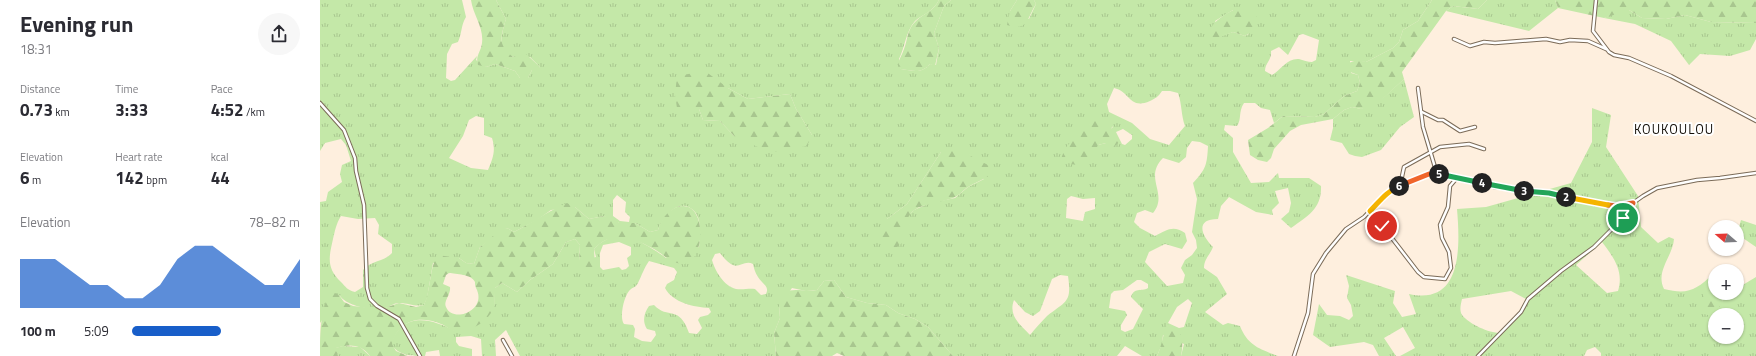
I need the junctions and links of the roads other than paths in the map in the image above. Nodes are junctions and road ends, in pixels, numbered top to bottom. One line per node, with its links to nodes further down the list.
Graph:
1 (1596, 0): 3 (street)
2 (1454, 39): 3 (street)
3 (1606, 49): 7 (street)
4 (1418, 88): 6 (street)
5 (320, 103): 18 (street)
6 (1421, 112): 8 (street); 10 (street)
7 (1756, 121)
8 (1475, 127)
9 (1484, 149): 10 (street)
10 (1431, 151): 12 (street); 14 (street)
11 (1756, 173): 15 (street)
12 (1437, 174): 13 (street); 14 (street)
13 (1456, 179): 15 (street); 16 (street)
14 (1400, 186): 16 (street)
15 (1633, 203): 21 (street)
16 (1370, 211): 20 (street)
17 (502, 340): 19 (street)
18 (420, 356)
19 (512, 356)
20 (1294, 356)
21 (1478, 356)

